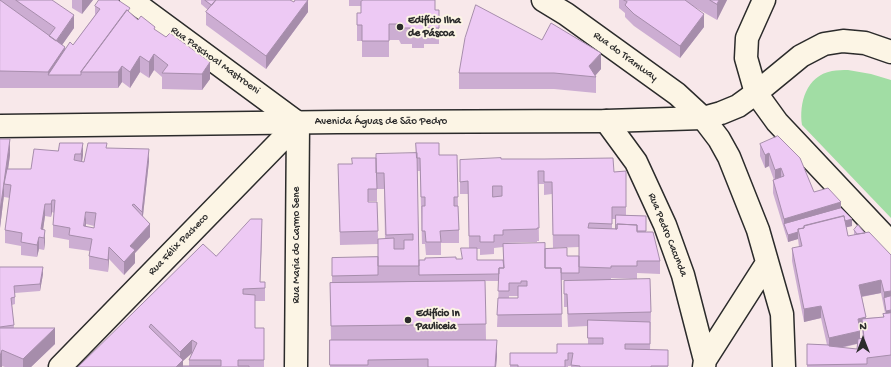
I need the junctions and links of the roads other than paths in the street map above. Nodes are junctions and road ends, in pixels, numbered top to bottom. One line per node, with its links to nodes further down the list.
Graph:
1 (131, 0): 8 (street, Rua Paschoal Mastroeni)
2 (543, 0): 6 (street, Rua do Tramway)
3 (764, 0): 5 (street)
4 (891, 52): 5 (street, Avenida Águas de São Pedro)
5 (756, 93): 6 (street, Avenida Águas de São Pedro); 10 (street)
6 (704, 118): 7 (street, Avenida Águas de São Pedro); 11 (street)
7 (606, 121): 8 (street, Avenida Águas de São Pedro); 12 (street, Rua Pedro Cacunda)
8 (298, 123): 9 (street, Avenida Águas de São Pedro); 13 (street, Rua Félix Pacheco); 14 (street, Rua Maria do Carmo Sene)
9 (0, 126)
10 (891, 242)
11 (767, 263): 12 (street, Rua Pedro Cacunda); 15 (street)
12 (704, 364)
13 (60, 367)
14 (296, 367)
15 (784, 367)

